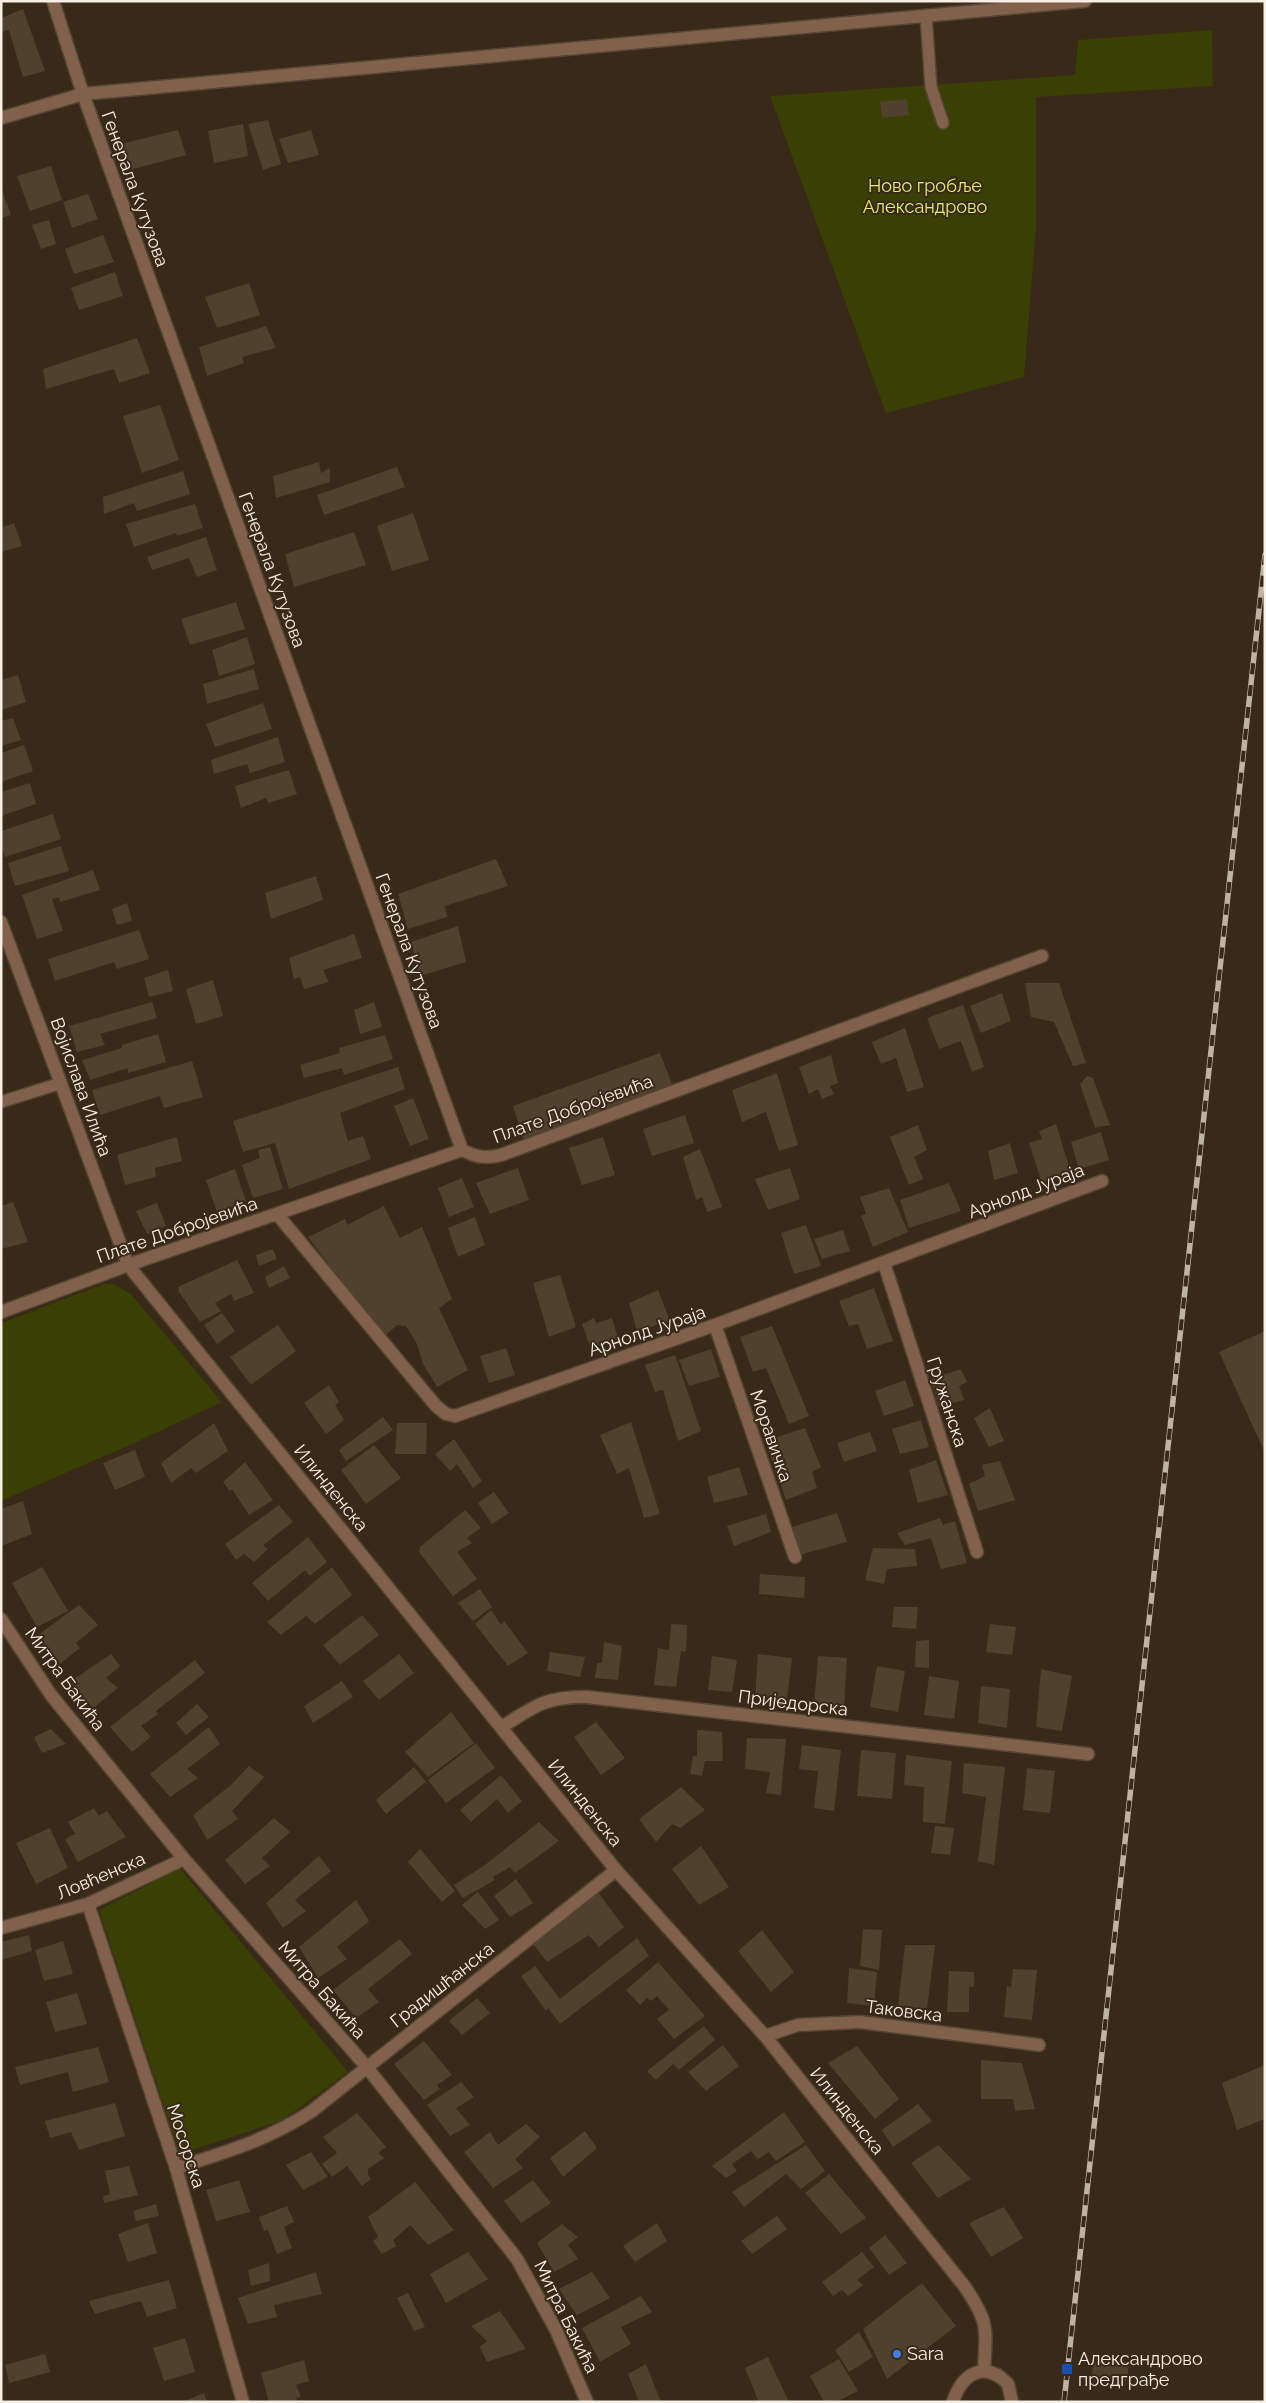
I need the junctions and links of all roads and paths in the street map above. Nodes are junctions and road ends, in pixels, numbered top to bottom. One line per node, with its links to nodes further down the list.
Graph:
1 (53, 1): 4 (street, Генерала Кутузова)
2 (1085, 1): 3 (street)
3 (926, 16): 4 (street); 6 (lane)
4 (83, 94): 5 (street); 11 (street, Генерала Кутузова)
5 (1, 118)
6 (943, 123)
7 (1, 922): 9 (street, Војислава Илића)
8 (1042, 956): 11 (street, Плате Добројевића)
9 (61, 1083): 10 (lane); 15 (street, Војислава Илића)
10 (1, 1102)
11 (462, 1150): 13 (street, Плате Добројевића)
12 (1102, 1181): 14 (street, Арнолд Јураја)
13 (277, 1214): 15 (street, Плате Добројевића); 17 (street, Арнолд Јураја)
14 (884, 1263): 17 (street, Арнолд Јураја); 18 (street, Гружанска)
15 (128, 1265): 16 (street, Плате Добројевића); 21 (street, Илинденска)
16 (1, 1312)
17 (715, 1325): 19 (street, Моравичка)
18 (977, 1552)
19 (795, 1557)
20 (1, 1619): 23 (street, Митра Бакића)
21 (502, 1727): 22 (street, Приједорска); 24 (street, Илинденска)
22 (1088, 1754)
23 (184, 1859): 25 (street, Ловћенска); 29 (street, Митра Бакића)
24 (616, 1870): 27 (street, Илинденска); 29 (street, Градишћанска)
25 (88, 1904): 26 (street, Ловћенска); 30 (street, Мосорска)
26 (1, 1928)
27 (765, 2036): 28 (street, Таковска); 31 (street, Илинденска)
28 (1039, 2045)
29 (366, 2066): 30 (street, Градишћанска); 33 (street, Митра Бакића)
30 (176, 2168): 32 (street, Мосорска)
31 (984, 2372): 34 (street); 35 (street)
32 (243, 2402)
33 (587, 2402)
34 (953, 2402)
35 (1012, 2402)

